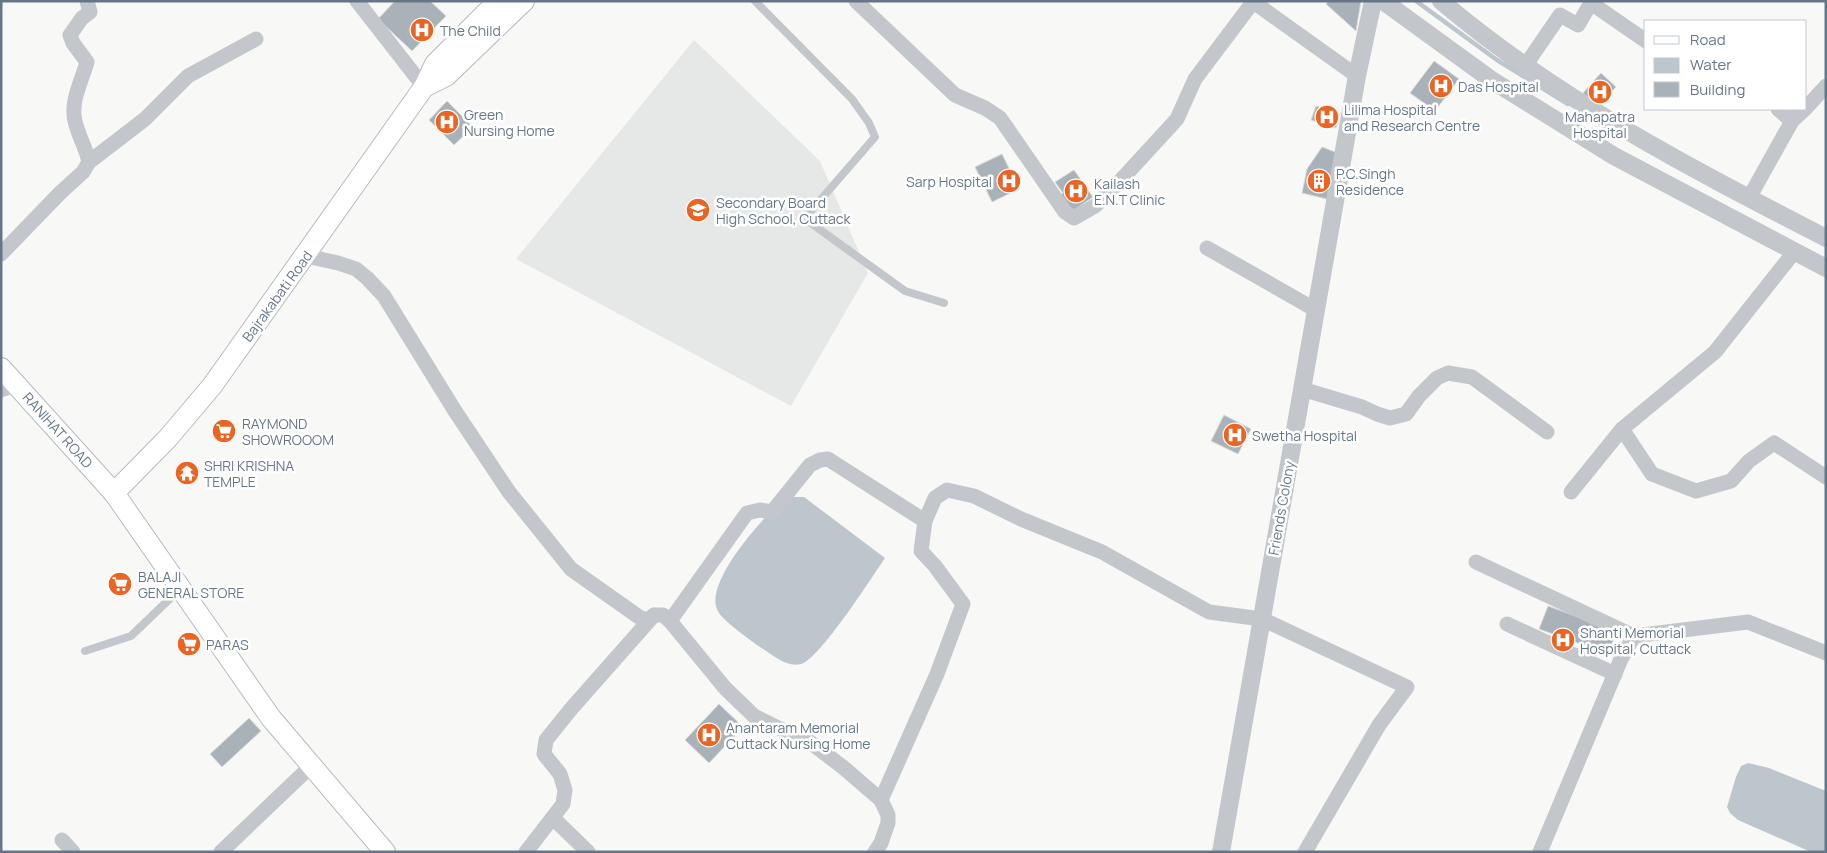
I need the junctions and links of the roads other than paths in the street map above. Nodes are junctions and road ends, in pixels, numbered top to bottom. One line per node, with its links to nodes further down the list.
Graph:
1 (87, 1): 21 (street)
2 (357, 1): 16 (street)
3 (498, 1): 16 (main road, Bajrakabati Road)
4 (524, 1): 16 (main road, Bajrakabati Road)
5 (755, 1): 29 (lane)
6 (856, 1): 10 (street)
7 (1373, 1): 14 (street, Friends Colony)
8 (1383, 1): 25 (street)
9 (1441, 1): 13 (street)
10 (1252, 2): 14 (street)
11 (256, 39): 21 (street)
12 (1644, 40): 13 (street)
13 (1525, 66): 22 (street)
14 (1357, 76): 30 (street, Friends Colony)
15 (1826, 86): 17 (street)
16 (424, 87): 27 (main road, Bajrakabati Road)
17 (1807, 106)
18 (1779, 110): 20 (street)
19 (1803, 110): 20 (street)
20 (1792, 121): 22 (street)
21 (89, 162): 26 (street)
22 (1749, 198): 23 (street)
23 (1826, 238)
24 (1206, 248): 30 (street)
25 (1795, 252): 28 (street); 34 (street)
26 (1, 254)
27 (306, 256): 38 (main road, Bajrakabati Road); 42 (street)
28 (1826, 268)
29 (944, 303)
30 (1316, 310): 33 (street, Friends Colony)
31 (1, 368): 32 (main road, RANIHAT ROAD)
32 (9, 387): 38 (main road, RANIHAT ROAD)
33 (1302, 389): 35 (street); 43 (street, Friends Colony)
34 (1622, 429): 36 (street); 37 (street)
35 (1547, 432)
36 (1826, 477)
37 (1572, 492)
38 (114, 493): 41 (main road, RANIHAT ROAD)
39 (926, 521): 43 (street); 44 (street); 51 (street)
40 (1476, 562): 46 (street)
41 (180, 589): 47 (lane); 50 (main road, RANIHAT ROAD)
42 (654, 615): 44 (street); 52 (street)
43 (1262, 619): 60 (street, Friends Colony); 61 (street)
44 (670, 621): 51 (street)
45 (1507, 624): 49 (street)
46 (1634, 636): 48 (street); 49 (street)
47 (85, 651)
48 (1826, 653)
49 (1615, 674): 62 (street)
50 (311, 766): 55 (street); 56 (main road, RANIHAT ROAD)
51 (881, 800): 59 (street)
52 (553, 818): 57 (street); 58 (street)
53 (62, 840): 54 (street)
54 (73, 852)
55 (220, 852)
56 (385, 852)
57 (526, 852)
58 (588, 852)
59 (875, 852)
60 (1221, 852)
61 (1305, 852)
62 (1540, 852)

